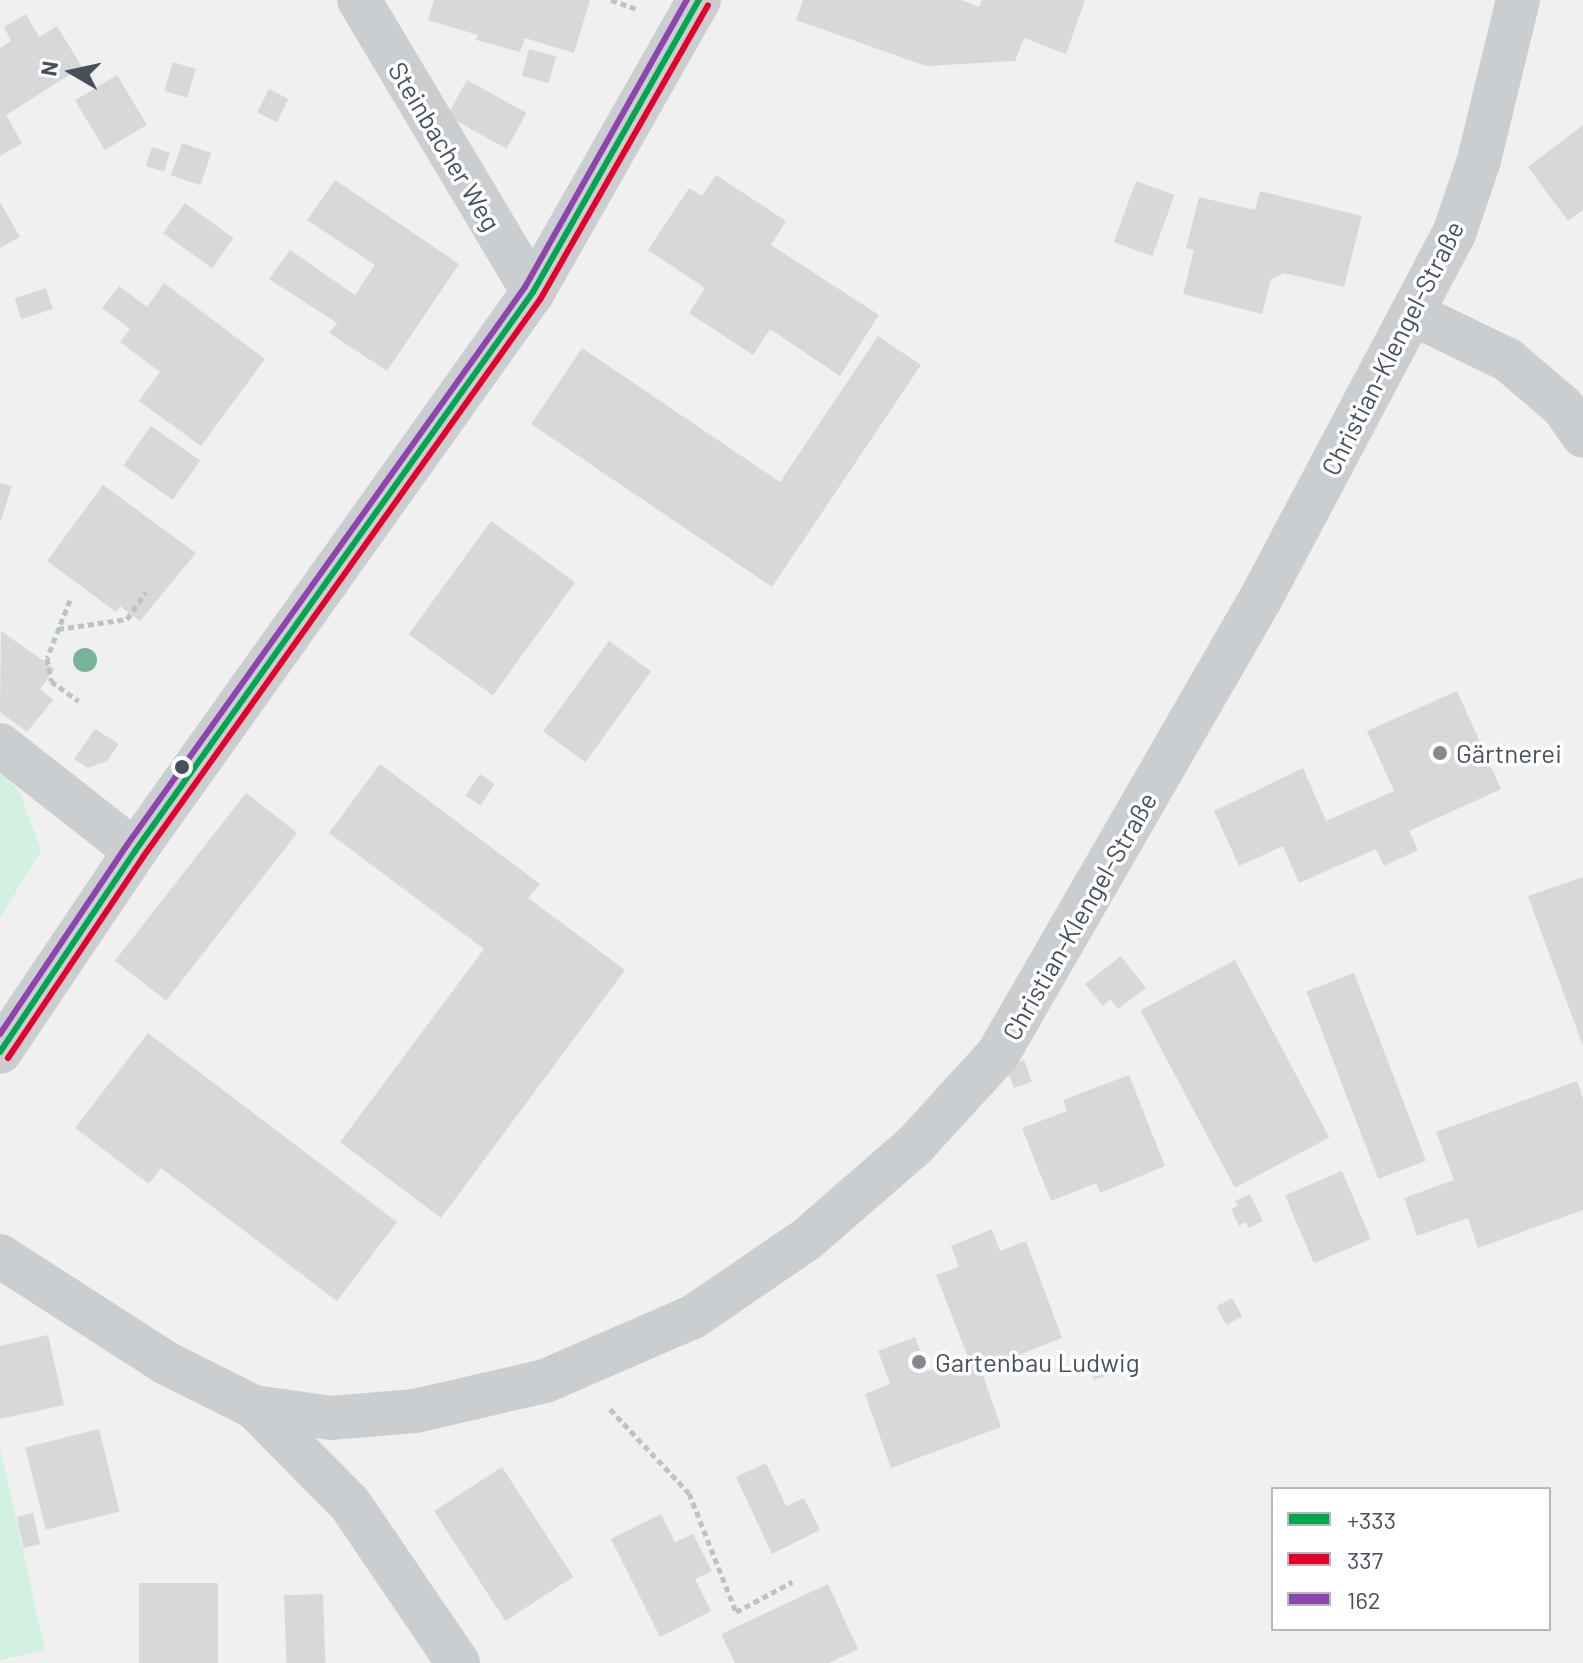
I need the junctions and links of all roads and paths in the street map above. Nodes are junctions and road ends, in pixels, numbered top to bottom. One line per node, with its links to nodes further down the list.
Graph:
1 (359, 0): 4 (street, Steinbacher Weg)
2 (699, 0): 4 (street)
3 (1518, 0): 5 (street, Christian-Klengel-Straße)
4 (533, 292): 12 (street)
5 (1413, 314): 6 (street); 15 (street, Christian-Klengel-Straße)
6 (1583, 436)
7 (146, 592): 9 (path)
8 (70, 600): 9 (path)
9 (58, 629): 10 (path)
10 (79, 701)
11 (0, 745): 12 (street)
12 (135, 851): 13 (street)
13 (0, 1052)
14 (0, 1256): 16 (street, Christian-Klengel-Straße)
15 (581, 1365): 16 (street, Christian-Klengel-Straße); 17 (path)
16 (254, 1407): 18 (street, Christian-Klengel-Straße)
17 (792, 1582)
18 (458, 1663)

